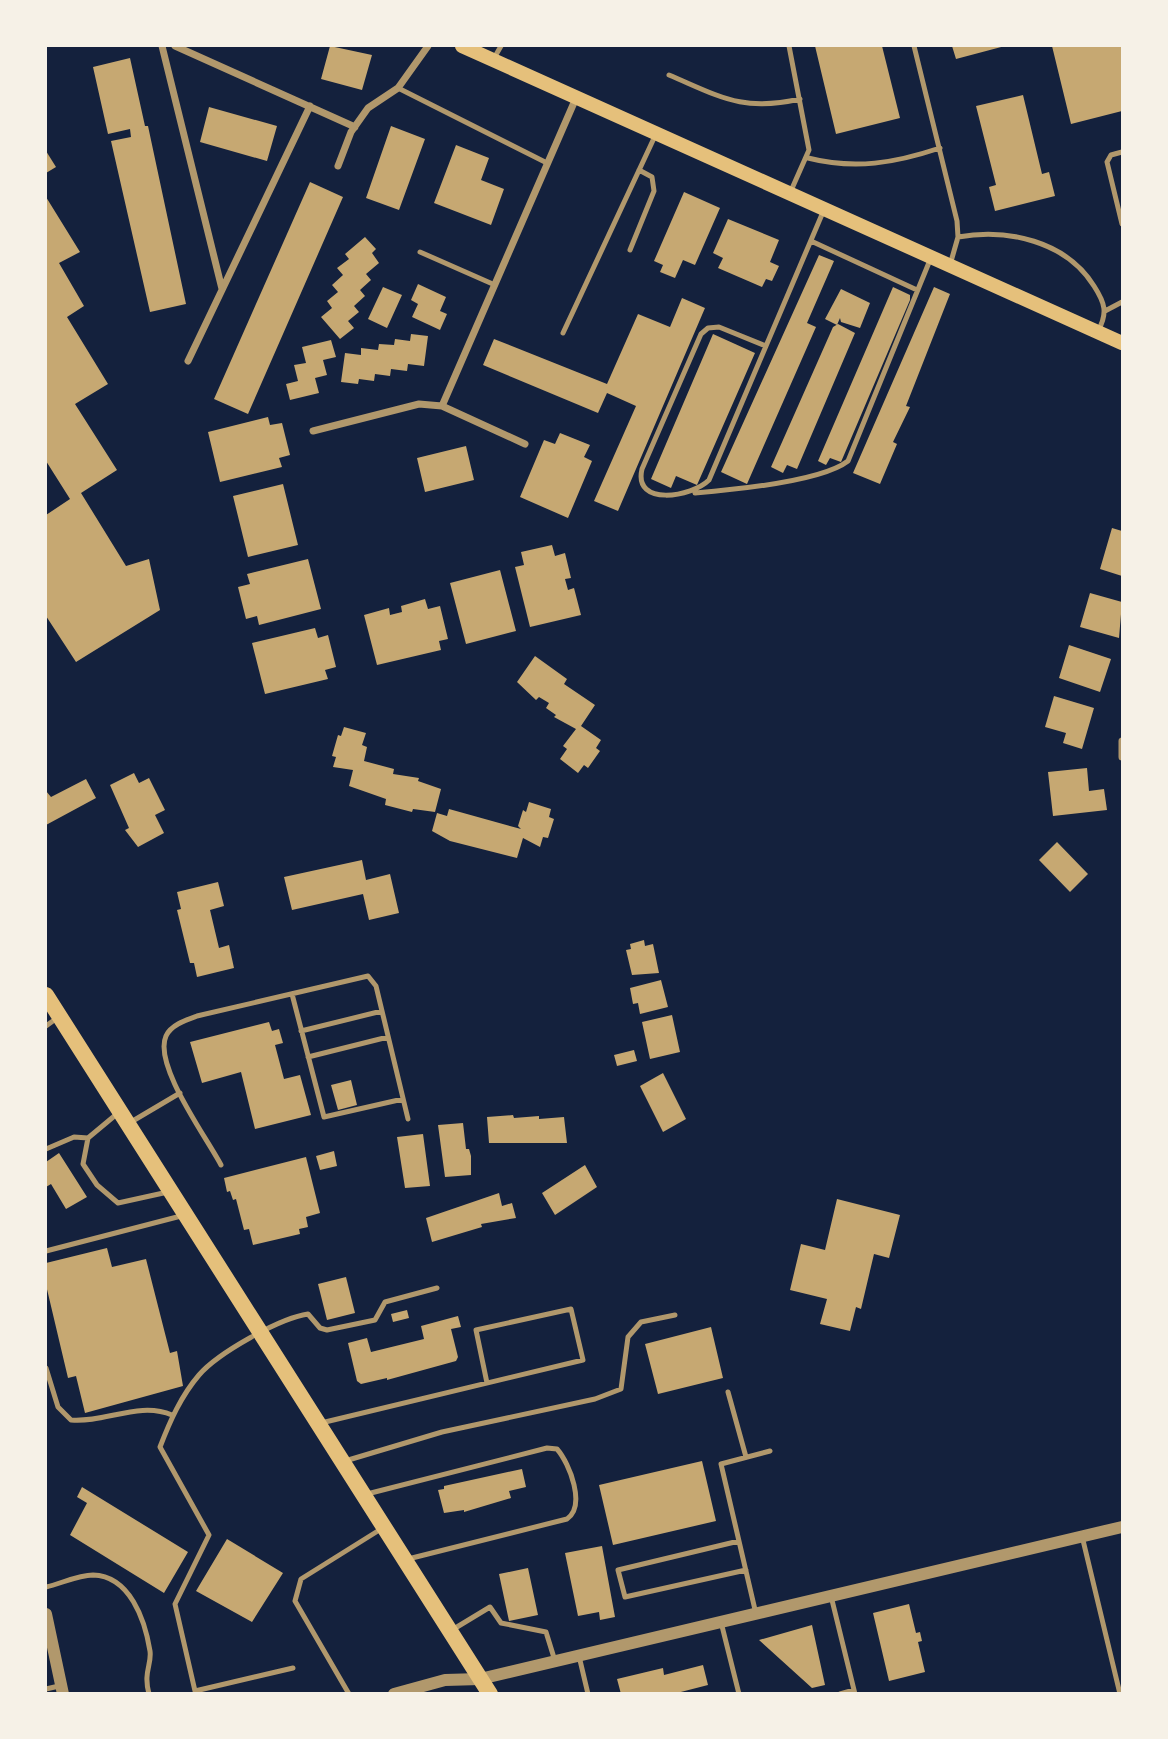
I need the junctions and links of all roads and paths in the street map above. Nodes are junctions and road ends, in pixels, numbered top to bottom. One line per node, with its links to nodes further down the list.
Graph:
1 (162, 46): 33 (street)
2 (175, 46): 13 (street)
3 (428, 46): 10 (street)
4 (462, 46): 8 (main road)
5 (501, 46): 8 (lane)
6 (789, 46): 12 (lane)
7 (914, 46): 16 (lane)
8 (494, 60): 11 (main road)
9 (669, 75): 12 (lane)
10 (398, 88): 14 (street); 19 (lane)
11 (576, 97): 15 (main road); 19 (street)
12 (800, 99): 18 (lane)
13 (310, 106): 14 (street); 33 (street)
14 (355, 127): 20 (street)
15 (656, 133): 21 (lane); 22 (main road)
16 (940, 148): 18 (lane); 26 (lane)
17 (1122, 152): 23 (lane)
18 (808, 158): 22 (lane)
19 (547, 163): 32 (street)
20 (338, 166)
21 (639, 170): 28 (lane); 38 (lane)
22 (790, 194): 24 (main road)
23 (1120, 198): 25 (lane)
24 (825, 209): 27 (lane); 30 (main road)
25 (1122, 224)
26 (958, 237): 31 (lane); 36 (lane)
27 (811, 241): 34 (lane); 40 (lane)
28 (630, 250)
29 (420, 252): 32 (lane)
30 (931, 257): 31 (main road); 34 (lane)
31 (950, 265): 37 (main road)
32 (495, 285): 42 (street)
33 (222, 289): 41 (street)
34 (917, 290): 45 (lane)
35 (1122, 302): 36 (lane)
36 (1105, 311): 37 (lane)
37 (1097, 332): 39 (main road)
38 (563, 333)
39 (1122, 344)
40 (766, 346): 45 (lane); 45 (lane)
41 (188, 361)
42 (442, 406): 43 (street); 44 (street)
43 (313, 431)
44 (525, 444)
45 (686, 493)
46 (1122, 741): 47 (street)
47 (1122, 757)
48 (292, 994): 50 (lane); 52 (lane); 55 (lane)
49 (46, 995): 51 (highway)
50 (382, 1011): 52 (lane); 53 (lane)
51 (52, 1021): 57 (highway)
52 (302, 1031): 54 (lane)
53 (388, 1037): 54 (lane); 56 (lane)
54 (308, 1057): 56 (lane)
55 (180, 1093): 57 (lane); 61 (lane)
56 (403, 1099): 58 (lane)
57 (124, 1118): 59 (lane); 62 (highway)
58 (408, 1119)
59 (88, 1138): 60 (lane); 62 (lane)
60 (46, 1149)
61 (221, 1165)
62 (171, 1192): 63 (highway)
63 (186, 1215): 64 (lane); 67 (highway)
64 (46, 1251)
65 (437, 1288): 67 (lane)
66 (676, 1315): 75 (lane)
67 (260, 1332): 71 (lane); 72 (highway)
68 (46, 1368): 71 (lane)
69 (487, 1383): 69 (lane); 72 (lane)
70 (728, 1392): 74 (lane)
71 (172, 1415): 95 (lane)
72 (318, 1424): 75 (highway)
73 (770, 1451): 74 (lane)
74 (746, 1457): 80 (lane)
75 (342, 1461): 76 (highway)
76 (363, 1495): 77 (highway); 81 (lane)
77 (384, 1527): 81 (highway); 99 (lane)
78 (1122, 1527): 79 (street)
79 (1082, 1536): 84 (street); 105 (lane)
80 (739, 1541): 82 (lane); 82 (lane)
81 (405, 1560): 88 (highway)
82 (746, 1570): 86 (lane)
83 (46, 1587): 97 (lane)
84 (831, 1596): 86 (street); 96 (lane)
85 (46, 1614): 94 (street)
86 (756, 1614): 87 (street)
87 (721, 1622): 89 (street); 103 (lane)
88 (450, 1631): 90 (lane); 92 (highway)
89 (579, 1656): 90 (street); 102 (lane)
90 (555, 1661): 92 (street)
91 (293, 1668): 95 (lane)
92 (480, 1679): 100 (street); 101 (highway)
93 (46, 1689): 94 (lane)
94 (62, 1689)
95 (195, 1691): 98 (lane)
96 (855, 1692): 104 (lane)
97 (149, 1693)
98 (185, 1693)
99 (349, 1693)
100 (394, 1693)
101 (489, 1693)
102 (588, 1693)
103 (739, 1693)
104 (840, 1693)
105 (1120, 1693)

